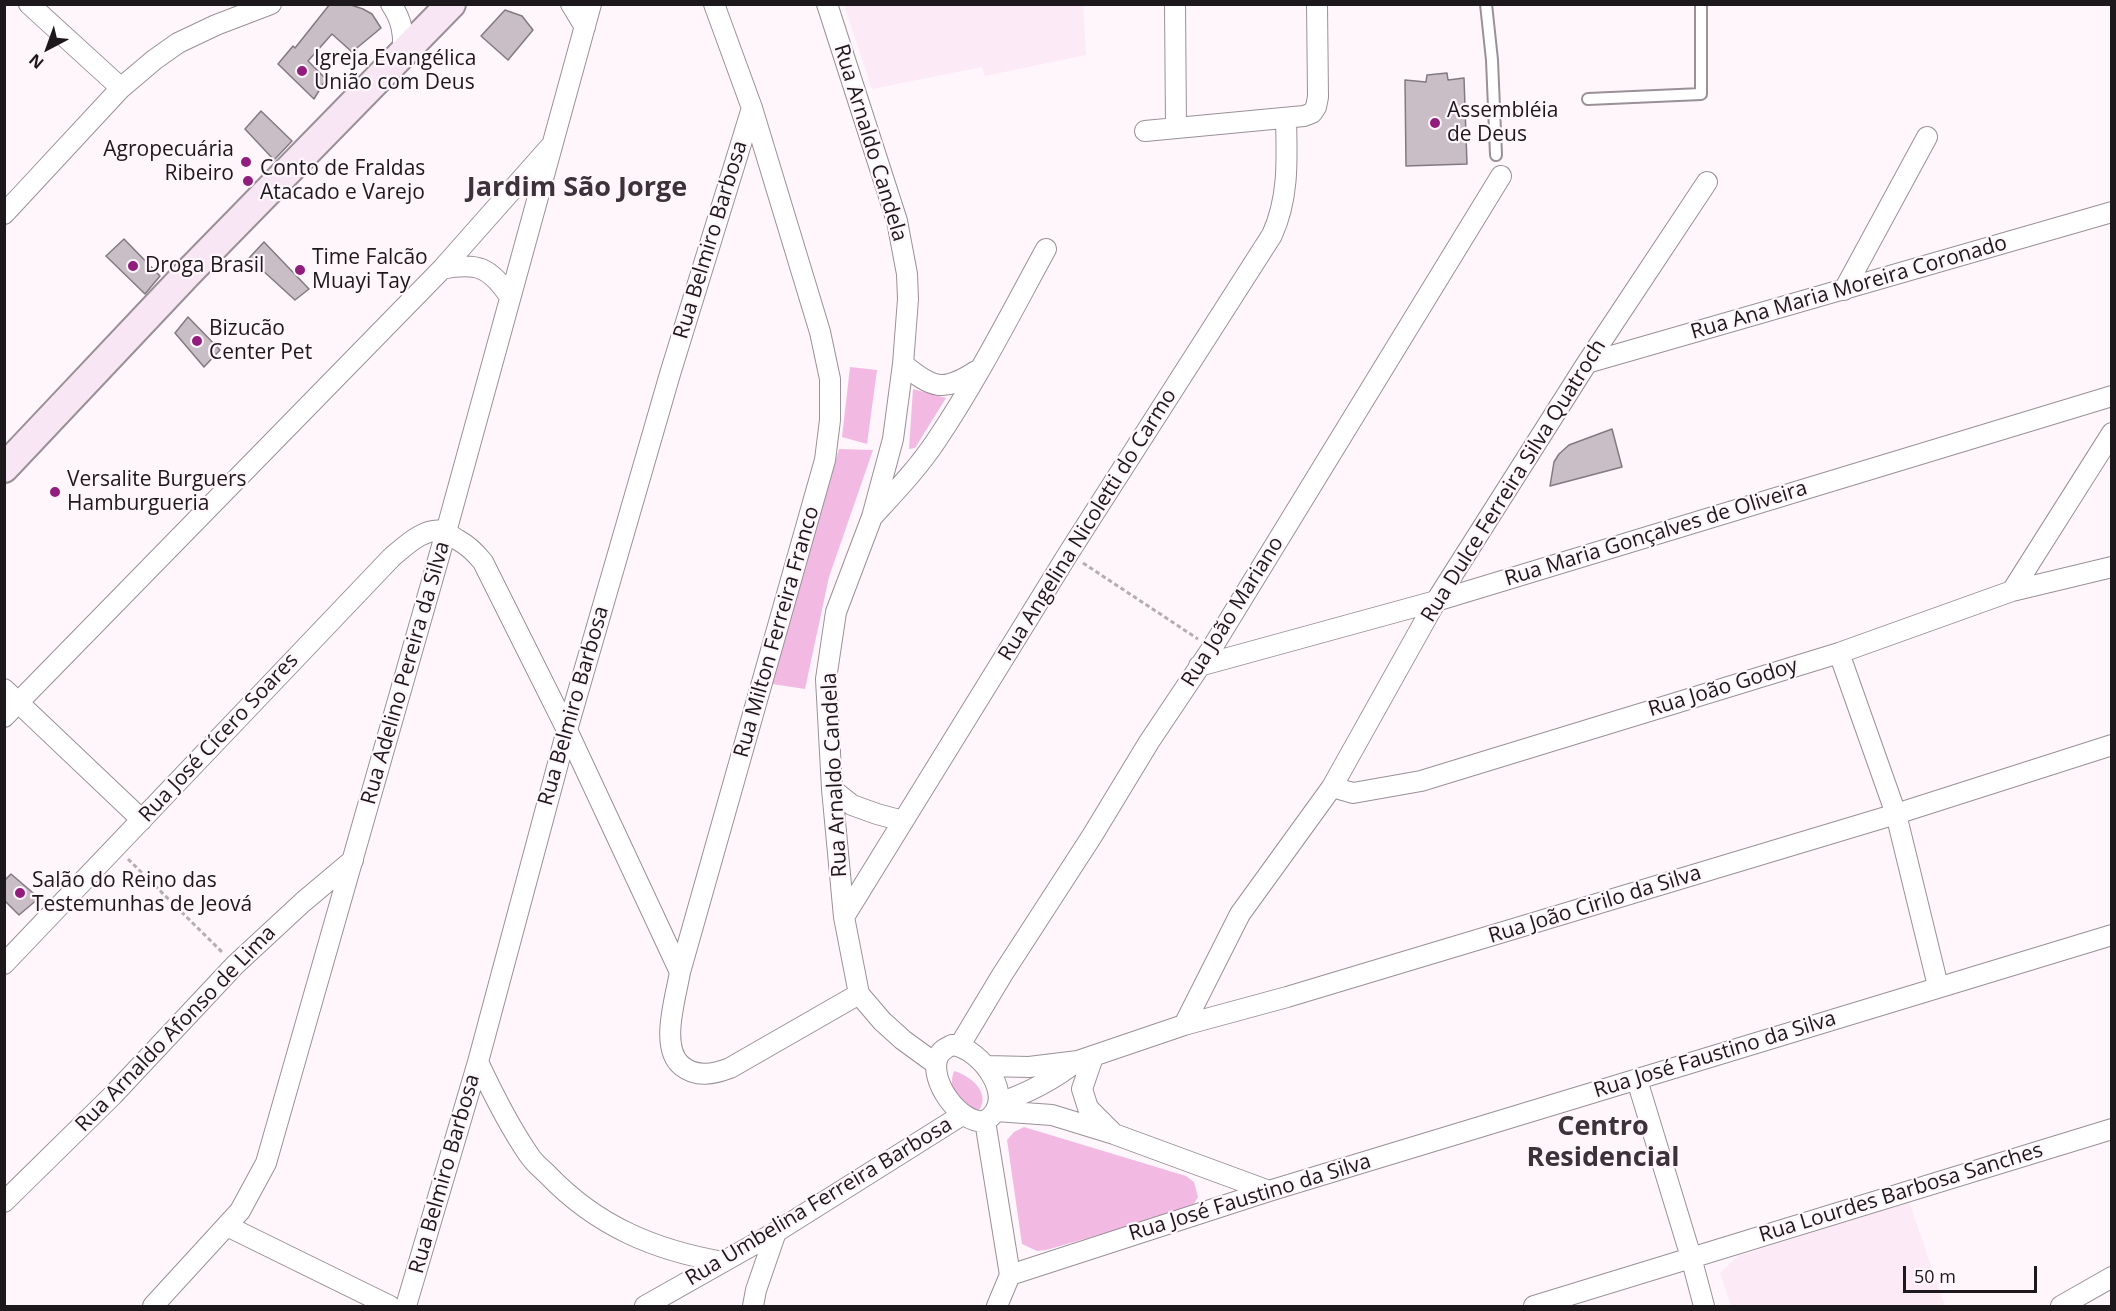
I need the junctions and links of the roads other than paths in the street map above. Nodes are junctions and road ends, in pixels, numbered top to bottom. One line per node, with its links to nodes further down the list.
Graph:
1 (29, 4): 15 (street)
2 (271, 4): 15 (street)
3 (391, 4): 14 (street)
4 (451, 4): 14 (street)
5 (571, 4): 13 (street)
6 (591, 4): 13 (street, Rua Adelino Pereira da Silva)
7 (714, 4): 17 (street, Rua Milton Ferreira Franco)
8 (827, 4): 33 (street, Rua Arnaldo Candela)
9 (1175, 4): 19 (street)
10 (1317, 4): 18 (street)
11 (1486, 4): 23 (lane)
12 (1701, 4): 16 (lane)
13 (585, 27): 22 (street, Rua Adelino Pereira da Silva)
14 (403, 53): 37 (street)
15 (121, 88): 26 (street)
16 (1588, 99)
17 (752, 108): 47 (street, Rua Belmiro Barbosa); 58 (street, Rua Milton Ferreira Franco)
18 (1286, 119): 19 (street); 53 (street, Rua Angelina Nicoletti do Carmo)
19 (1176, 127): 20 (street)
20 (1145, 131)
21 (1927, 137): 30 (street)
22 (554, 143): 29 (street); 31 (street, Rua Adelino Pereira da Silva)
23 (1496, 156)
24 (1501, 176): 44 (street, Rua João Mariano)
25 (1707, 182): 32 (street, Rua Dulce Ferreira Silva Quatroch)
26 (5, 212)
27 (2112, 212): 30 (street, Rua Ana Maria Moreira Coronado)
28 (1046, 249): 34 (street)
29 (442, 269): 31 (street); 45 (street)
30 (1844, 290): 32 (street, Rua Ana Maria Moreira Coronado)
31 (510, 297): 39 (street, Rua Adelino Pereira da Silva)
32 (1587, 363): 42 (street, Rua Dulce Ferreira Silva Quatroch)
33 (903, 364): 34 (street); 38 (street, Rua Arnaldo Candela)
34 (981, 368): 38 (street)
35 (2112, 396): 42 (street, Rua Maria Gonçalves de Oliveira)
36 (2112, 433): 41 (street)
37 (4, 468)
38 (872, 517): 50 (street, Rua Arnaldo Candela)
39 (446, 532): 47 (street); 52 (street, Rua José Cícero Soares); 54 (street, Rua Adelino Pereira da Silva)
40 (2112, 567): 41 (street, Rua João Godoy)
41 (2012, 591): 43 (street, Rua João Godoy)
42 (1436, 601): 44 (street, Rua Maria Gonçalves de Oliveira); 49 (street, Rua Dulce Ferreira Silva Quatroch)
43 (1839, 653): 49 (street, Rua João Godoy); 51 (street)
44 (1199, 666): 62 (street, Rua João Mariano)
45 (12, 696): 46 (street); 52 (street)
46 (4, 717)
47 (567, 730): 58 (street); 64 (street, Rua Belmiro Barbosa)
48 (2112, 745): 51 (street, Rua João Cirilo da Silva)
49 (1332, 787): 61 (street, Rua Dulce Ferreira Silva Quatroch)
50 (832, 789): 53 (street); 55 (street, Rua Arnaldo Candela)
51 (1896, 814): 59 (street); 61 (street, Rua João Cirilo da Silva)
52 (142, 820): 57 (street, Rua José Cícero Soares)
53 (903, 821): 55 (street, Rua Angelina Nicoletti do Carmo)
54 (352, 860): 73 (street, Rua Arnaldo Afonso de Lima); 74 (street, Rua Adelino Pereira da Silva)
55 (844, 917): 60 (street, Rua Arnaldo Candela)
56 (2112, 935): 59 (street, Rua José Faustino da Silva)
57 (4, 964)
58 (680, 972): 60 (street, Rua Milton Ferreira Franco)
59 (1938, 986): 67 (street, Rua José Faustino da Silva)
60 (859, 994): 65 (street, Rua Arnaldo Candela)
61 (1184, 1025): 63 (street, Rua João Cirilo da Silva)
62 (960, 1046): 65 (street); 66 (street)
63 (1086, 1059): 66 (street, Rua João Cirilo da Silva); 68 (street, Rua João Cirilo da Silva); 71 (street)
64 (478, 1062): 77 (street); 82 (street, Rua Belmiro Barbosa)
65 (936, 1064): 69 (street)
66 (986, 1066): 68 (street)
67 (1637, 1080): 72 (street, Rua José Faustino da Silva); 76 (street)
68 (994, 1112): 69 (street); 71 (street); 78 (street)
69 (962, 1115): 75 (street, Rua Umbelina Ferreira Barbosa)
70 (2112, 1129): 76 (street, Rua Lourdes Barbosa Sanches)
71 (1114, 1134): 72 (street)
72 (1269, 1191): 78 (street, Rua José Faustino da Silva)
73 (4, 1202)
74 (227, 1226): 80 (street, Rua Adelino Pereira da Silva); 81 (street)
75 (776, 1232): 77 (street, Rua Umbelina Ferreira Barbosa); 84 (street)
76 (1691, 1257): 86 (street, Rua Lourdes Barbosa Sanches); 87 (street)
77 (723, 1262): 83 (street, Rua Umbelina Ferreira Barbosa)
78 (1010, 1275): 85 (street)
79 (2112, 1277): 88 (street)
80 (153, 1306)
81 (390, 1306)
82 (406, 1306)
83 (645, 1306)
84 (753, 1306)
85 (997, 1306)
86 (1534, 1306)
87 (1704, 1306)
88 (2061, 1306)

